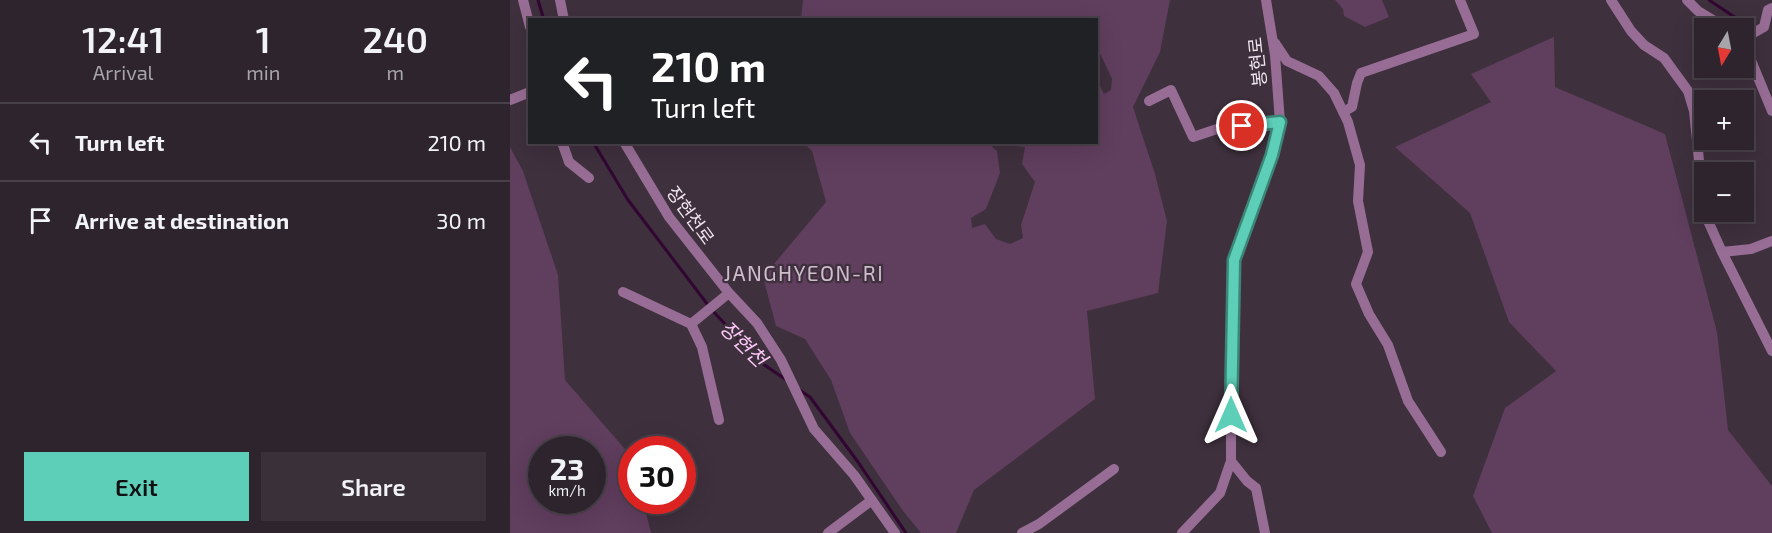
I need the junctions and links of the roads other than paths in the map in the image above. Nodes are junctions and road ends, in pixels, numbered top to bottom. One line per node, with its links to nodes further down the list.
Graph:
1 (523, 0): 10 (street)
2 (560, 0): 8 (street)
3 (1266, 0): 12 (street, 봉현로)
4 (1460, 0): 18 (street)
5 (1611, 0): 22 (street)
6 (1687, 0): 9 (street)
7 (1772, 8): 11 (street)
8 (564, 18)
9 (1710, 18)
10 (528, 19)
11 (1754, 33)
12 (1271, 38): 18 (street); 19 (street, 봉현로)
13 (1754, 67): 17 (street)
14 (528, 93): 15 (street)
15 (510, 100)
16 (1149, 101): 19 (street)
17 (1772, 111)
18 (1343, 112): 32 (street)
19 (1280, 122): 33 (street, 봉현로)
20 (563, 144): 23 (street)
21 (625, 144): 28 (street, 장현천로)
22 (1699, 162)
23 (589, 178)
24 (1709, 222): 26 (street)
25 (1772, 241): 26 (street)
26 (1722, 252): 30 (street)
27 (623, 292): 29 (street)
28 (729, 293): 29 (street); 35 (street, 장현천로)
29 (691, 324): 31 (street)
30 (1772, 351)
31 (719, 420)
32 (1441, 452)
33 (1231, 461): 39 (street, 봉현로); 40 (street)
34 (1114, 469): 38 (street)
35 (872, 500): 36 (street); 37 (street, 장현천로)
36 (828, 533)
37 (895, 533)
38 (1022, 533)
39 (1182, 533)
40 (1265, 533)

